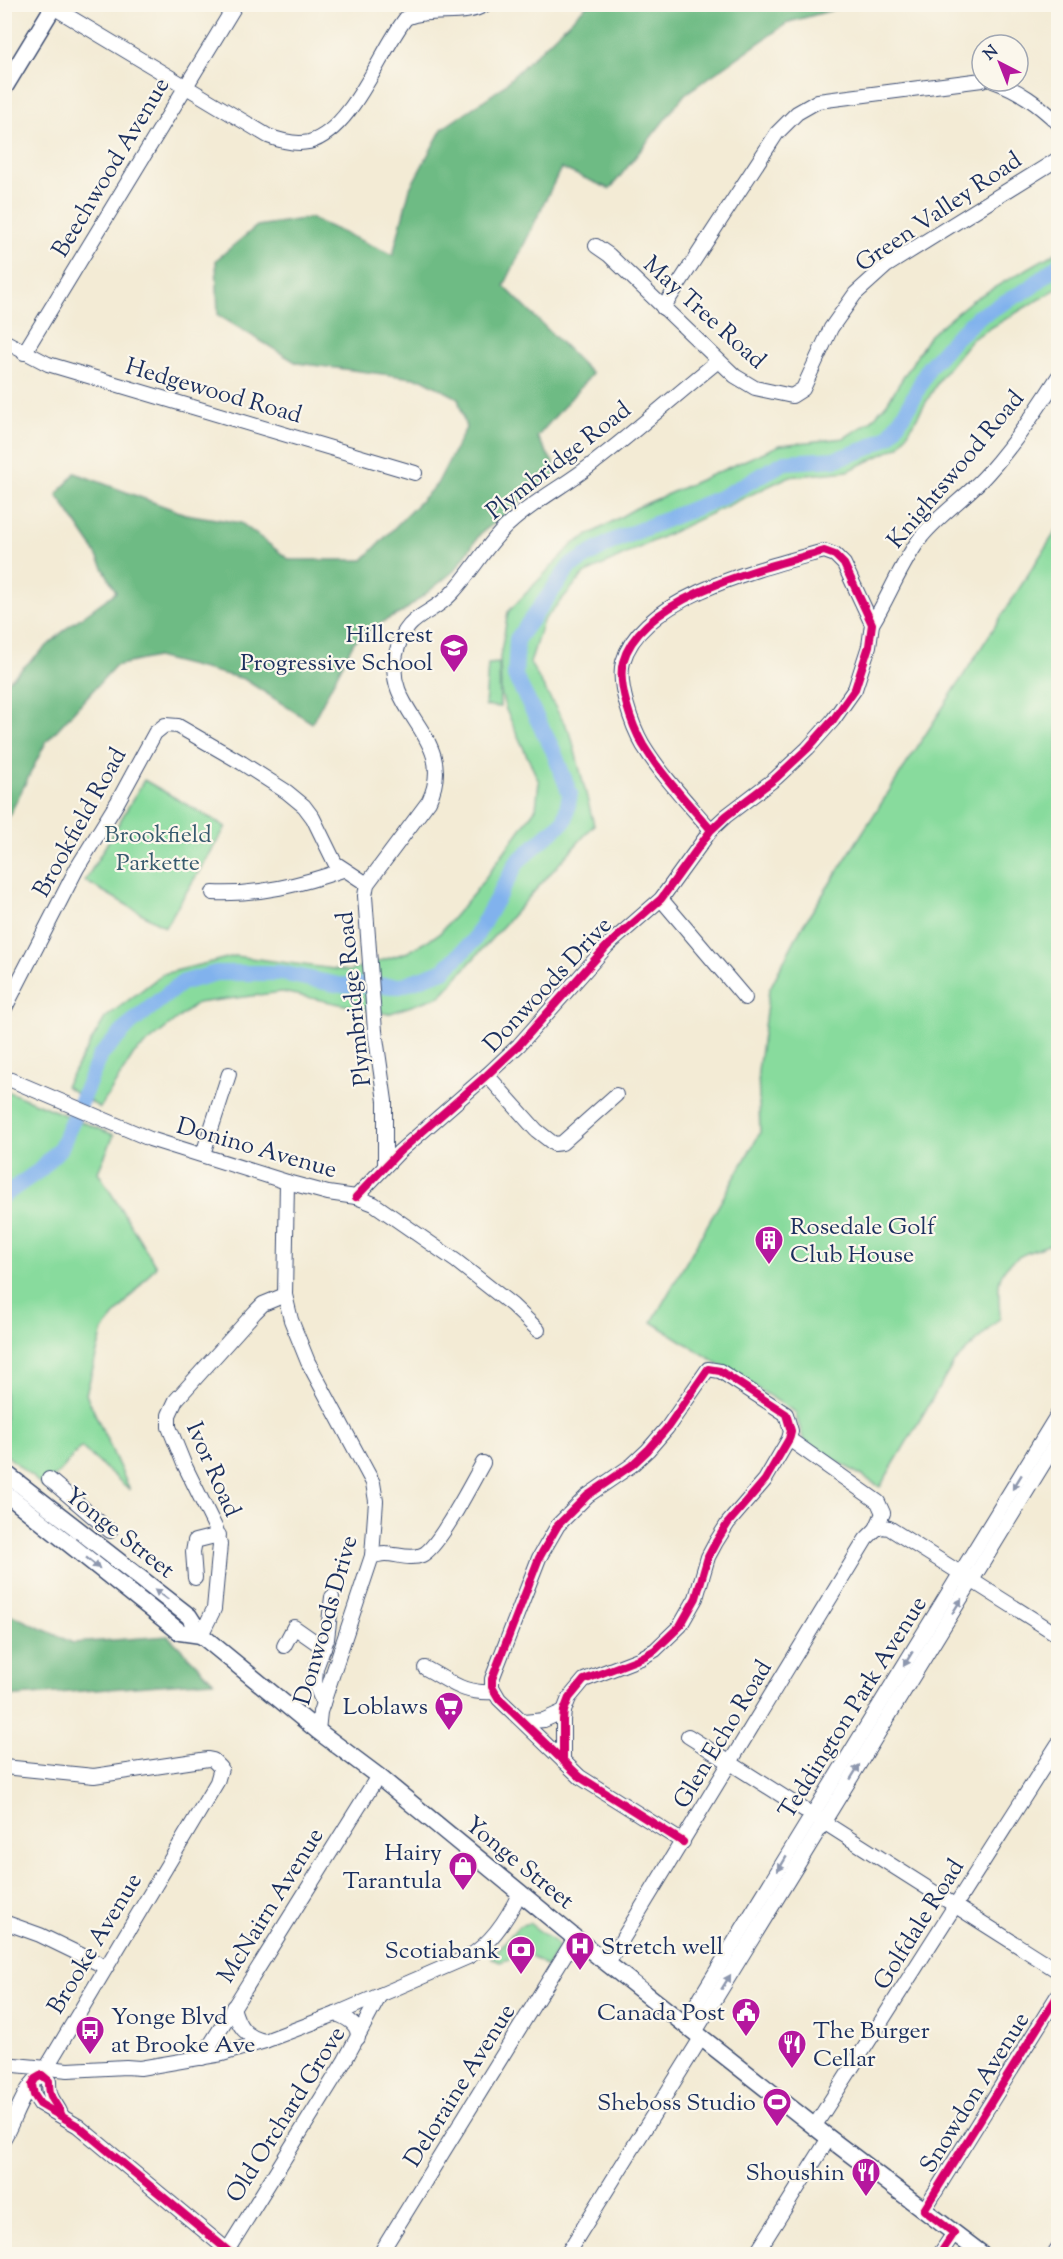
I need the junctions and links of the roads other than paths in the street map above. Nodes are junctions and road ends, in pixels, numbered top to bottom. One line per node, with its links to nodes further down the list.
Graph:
1 (236, 4): 5 (street, Beechwood Avenue)
2 (486, 4): 5 (street)
3 (52, 6): 5 (street); 6 (main road)
4 (970, 82): 11 (street)
5 (184, 86): 13 (street, Beechwood Avenue)
6 (4, 88)
7 (1020, 93): 8 (street)
8 (1059, 123)
9 (1059, 159): 16 (street, Green Valley Road)
10 (596, 246): 11 (street, May Tree Road)
11 (663, 308): 14 (street, May Tree Road)
12 (4, 341): 13 (street, Hedgewood Road)
13 (24, 353): 17 (street, Hedgewood Road)
14 (718, 361): 16 (street, May Tree Road); 21 (street, Plymbridge Road)
15 (1059, 377): 18 (street, Knightswood Road)
16 (792, 396)
17 (415, 473)
18 (872, 624): 19 (street, Donwoods Drive); 19 (street)
19 (711, 830): 23 (street, Donwoods Drive)
20 (343, 870): 21 (street); 22 (street); 25 (street, Brookfield Road)
21 (367, 884): 31 (street, Plymbridge Road)
22 (213, 893)
23 (661, 899): 24 (street); 27 (street, Donwoods Drive)
24 (745, 998)
25 (4, 1010)
26 (229, 1074): 30 (street)
27 (488, 1075): 29 (street); 31 (street, Donwoods Drive)
28 (4, 1077): 30 (street, Donino Avenue)
29 (616, 1095)
30 (203, 1154): 32 (street, Donino Avenue)
31 (385, 1165): 33 (street, Donwoods Drive)
32 (287, 1182): 33 (street, Donino Avenue); 34 (street, Donwoods Drive)
33 (356, 1197): 35 (street, Donino Avenue)
34 (285, 1295): 47 (street, Ivor Road); 48 (street, Donwoods Drive)
35 (538, 1329)
36 (1059, 1414): 49 (street, Teddington Park Avenue, one-way to 49)
37 (789, 1439): 45 (street); 57 (street); 59 (street)
38 (1059, 1440): 49 (street, Teddington Park Avenue)
39 (483, 1463): 48 (street)
40 (4, 1472): 44 (main road, Yonge Street)
41 (49, 1479): 43 (street)
42 (4, 1492): 44 (main road, Yonge Street)
43 (70, 1496): 44 (street); 46 (street)
44 (52, 1520): 52 (main road, Yonge Street)
45 (876, 1529): 49 (street); 65 (street, Glen Echo Road)
46 (110, 1531)
47 (219, 1535): 50 (street); 52 (street, Ivor Road)
48 (372, 1556): 58 (street, Donwoods Drive)
49 (966, 1577): 53 (street); 68 (street, Teddington Park Avenue)
50 (195, 1578)
51 (332, 1598): 55 (street)
52 (201, 1635): 61 (main road, Yonge Street)
53 (1059, 1635)
54 (284, 1646): 55 (street)
55 (324, 1648): 58 (street)
56 (425, 1668): 57 (street)
57 (495, 1692): 60 (street)
58 (323, 1703): 61 (street, Donwoods Drive)
59 (564, 1711): 60 (street); 64 (street)
60 (524, 1722): 64 (street)
61 (318, 1731): 67 (main road, Yonge Street)
62 (688, 1736): 65 (street)
63 (1059, 1744): 71 (street, Golfdale Road)
64 (563, 1761): 69 (street)
65 (730, 1763): 68 (street); 69 (street, Glen Echo Road)
66 (4, 1767): 75 (street, Brooke Avenue)
67 (378, 1776): 70 (main road, Yonge Street); 79 (street, McNairn Avenue)
68 (818, 1818): 71 (street); 81 (street, Teddington Park Avenue)
69 (683, 1842): 74 (street, Glen Echo Road)
70 (519, 1892): 73 (main road, Yonge Street); 77 (street)
71 (956, 1906): 76 (street); 92 (street, Golfdale Road)
72 (4, 1922): 75 (street)
73 (575, 1938): 74 (main road, Yonge Street); 99 (street, Deloraine Avenue)
74 (608, 1963): 81 (main road, Yonge Street)
75 (106, 1967): 86 (street, Brooke Avenue)
76 (1059, 1971)
77 (380, 1995): 80 (street); 82 (street, Old Orchard Grove)
78 (1059, 1995): 95 (street, Snowdon Avenue)
79 (233, 2007): 83 (street); 84 (street, McNairn Avenue)
80 (336, 2014): 82 (street); 83 (street)
81 (694, 2031): 92 (main road, Yonge Street); 100 (street, Teddington Park Avenue)
82 (358, 2038): 98 (street, Old Orchard Grove)
83 (265, 2041): 84 (street)
84 (202, 2058): 86 (street)
85 (4, 2064): 86 (street)
86 (44, 2072): 87 (street); 88 (street, Brooke Avenue); 90 (street)
87 (4, 2073)
88 (32, 2085): 89 (street); 91 (street, Brooke Avenue)
89 (40, 2104): 90 (street); 91 (street)
90 (62, 2115): 98 (street)
91 (13, 2124): 93 (street, Brooke Avenue)
92 (814, 2127): 94 (main road, Yonge Street)
93 (4, 2138)
94 (829, 2139): 95 (main road, Yonge Street); 101 (street)
95 (924, 2210): 96 (main road, Yonge Street)
96 (954, 2233): 102 (street); 103 (main road, Yonge Street)
97 (1059, 2248): 104 (street)
98 (228, 2253)
99 (380, 2254)
100 (567, 2254)
101 (756, 2254)
102 (940, 2254)
103 (982, 2254)
104 (1054, 2254)

